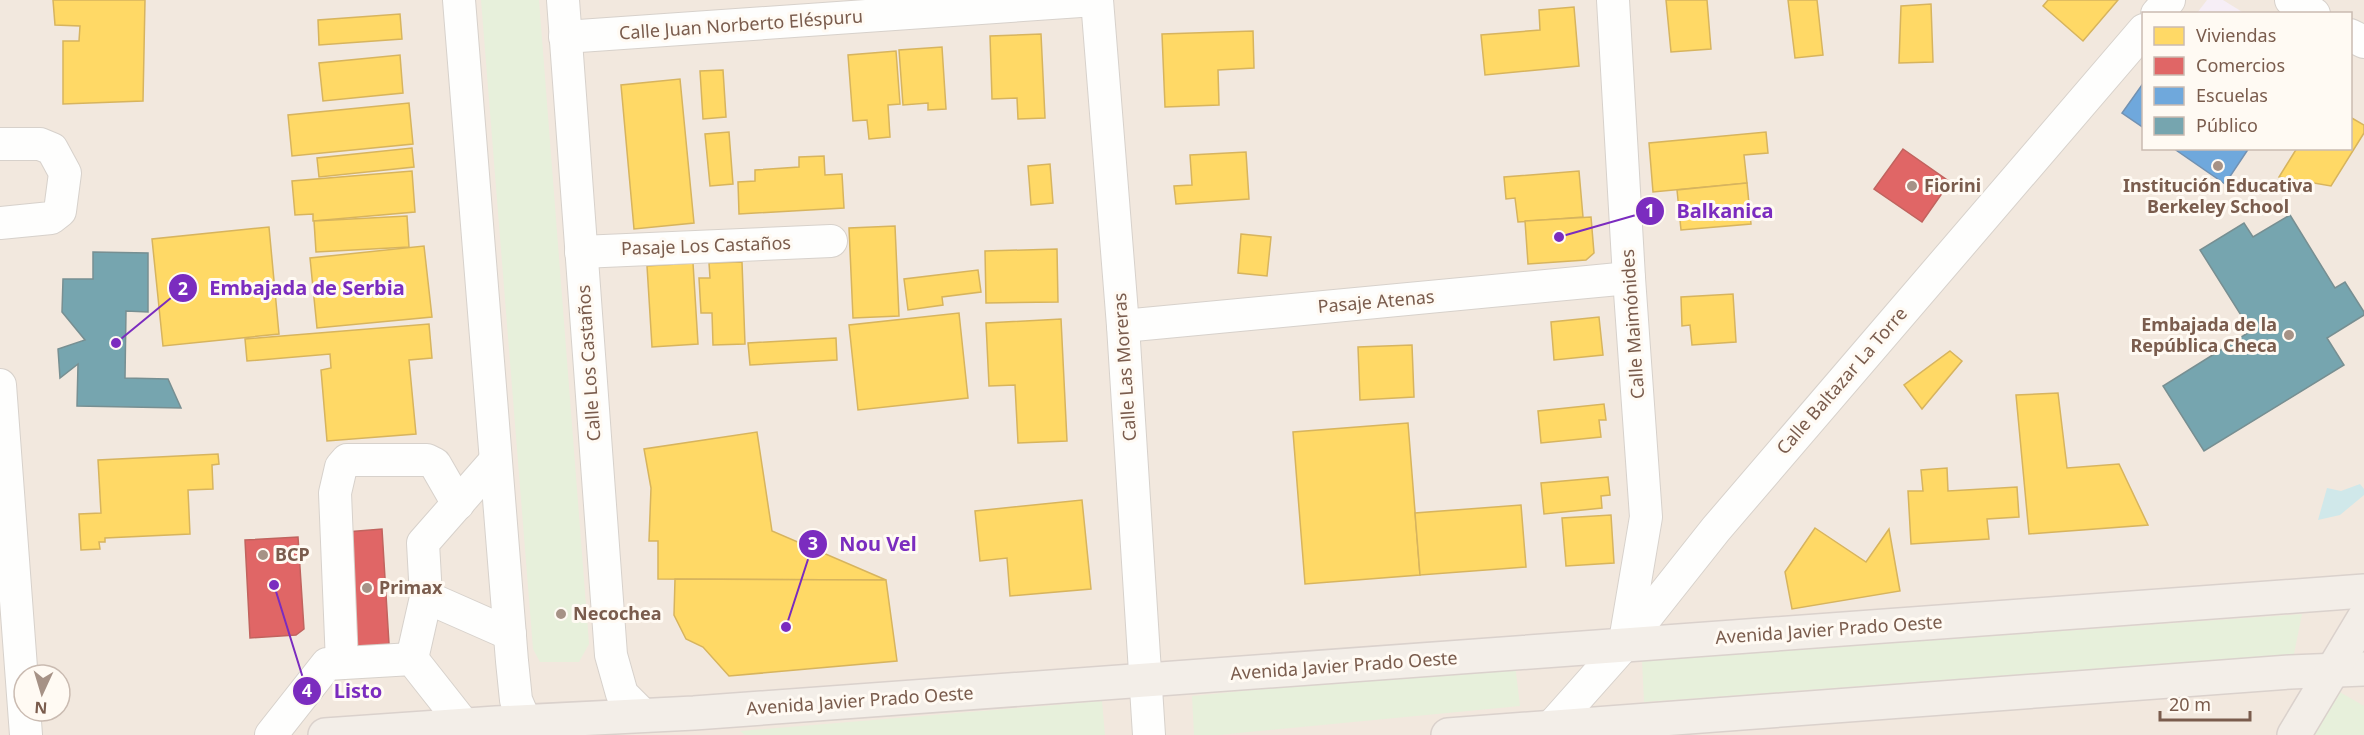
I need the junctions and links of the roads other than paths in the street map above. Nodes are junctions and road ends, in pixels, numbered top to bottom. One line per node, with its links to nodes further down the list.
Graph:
1 (459, 0): 18 (street)
2 (562, 0): 10 (street, Calle Los Castaños)
3 (1096, 0): 10 (street, Calle Juan Norberto Eléspuru); 16 (street, Calle Las Moreras)
4 (1614, 0): 15 (street, Calle Maimónides)
5 (2169, 0): 7 (street)
6 (2291, 0): 8 (street)
7 (2159, 12)
8 (2311, 12)
9 (2142, 32): 24 (street, Calle Baltazar La Torre)
10 (566, 37): 14 (street, Calle Los Castaños)
11 (0, 144): 12 (street)
12 (0, 223)
13 (831, 241): 14 (street, Pasaje Los Castaños)
14 (581, 252): 30 (street, Calle Los Castaños)
15 (1629, 278): 16 (street, Pasaje Atenas); 24 (street, Calle Maimónides)
16 (1123, 326): 28 (street, Calle Las Moreras)
17 (0, 385): 33 (street)
18 (495, 461): 19 (street); 23 (street)
19 (458, 504): 21 (street); 26 (street)
20 (2364, 591): 24 (main road, Avenida Javier Prado Oeste)
21 (426, 597): 23 (street); 25 (street)
22 (2364, 618): 27 (main road)
23 (510, 634): 31 (street)
24 (1624, 645): 28 (main road, Avenida Javier Prado Oeste); 32 (street, Calle Baltazar La Torre)
25 (412, 659): 26 (street); 29 (street)
26 (342, 663): 34 (street)
27 (2349, 669): 32 (main road); 38 (main road)
28 (1145, 680): 30 (main road, Avenida Javier Prado Oeste); 36 (street, Calle Las Moreras)
29 (464, 725): 31 (main road, Avenida Javier Prado Oeste); 35 (main road, Avenida Javier Prado Oeste)
30 (656, 725): 31 (main road, Avenida Javier Prado Oeste)
31 (531, 728)
32 (1546, 731): 37 (main road)
33 (26, 735)
34 (271, 735)
35 (325, 735)
36 (1149, 735)
37 (1448, 735)
38 (2294, 735)

